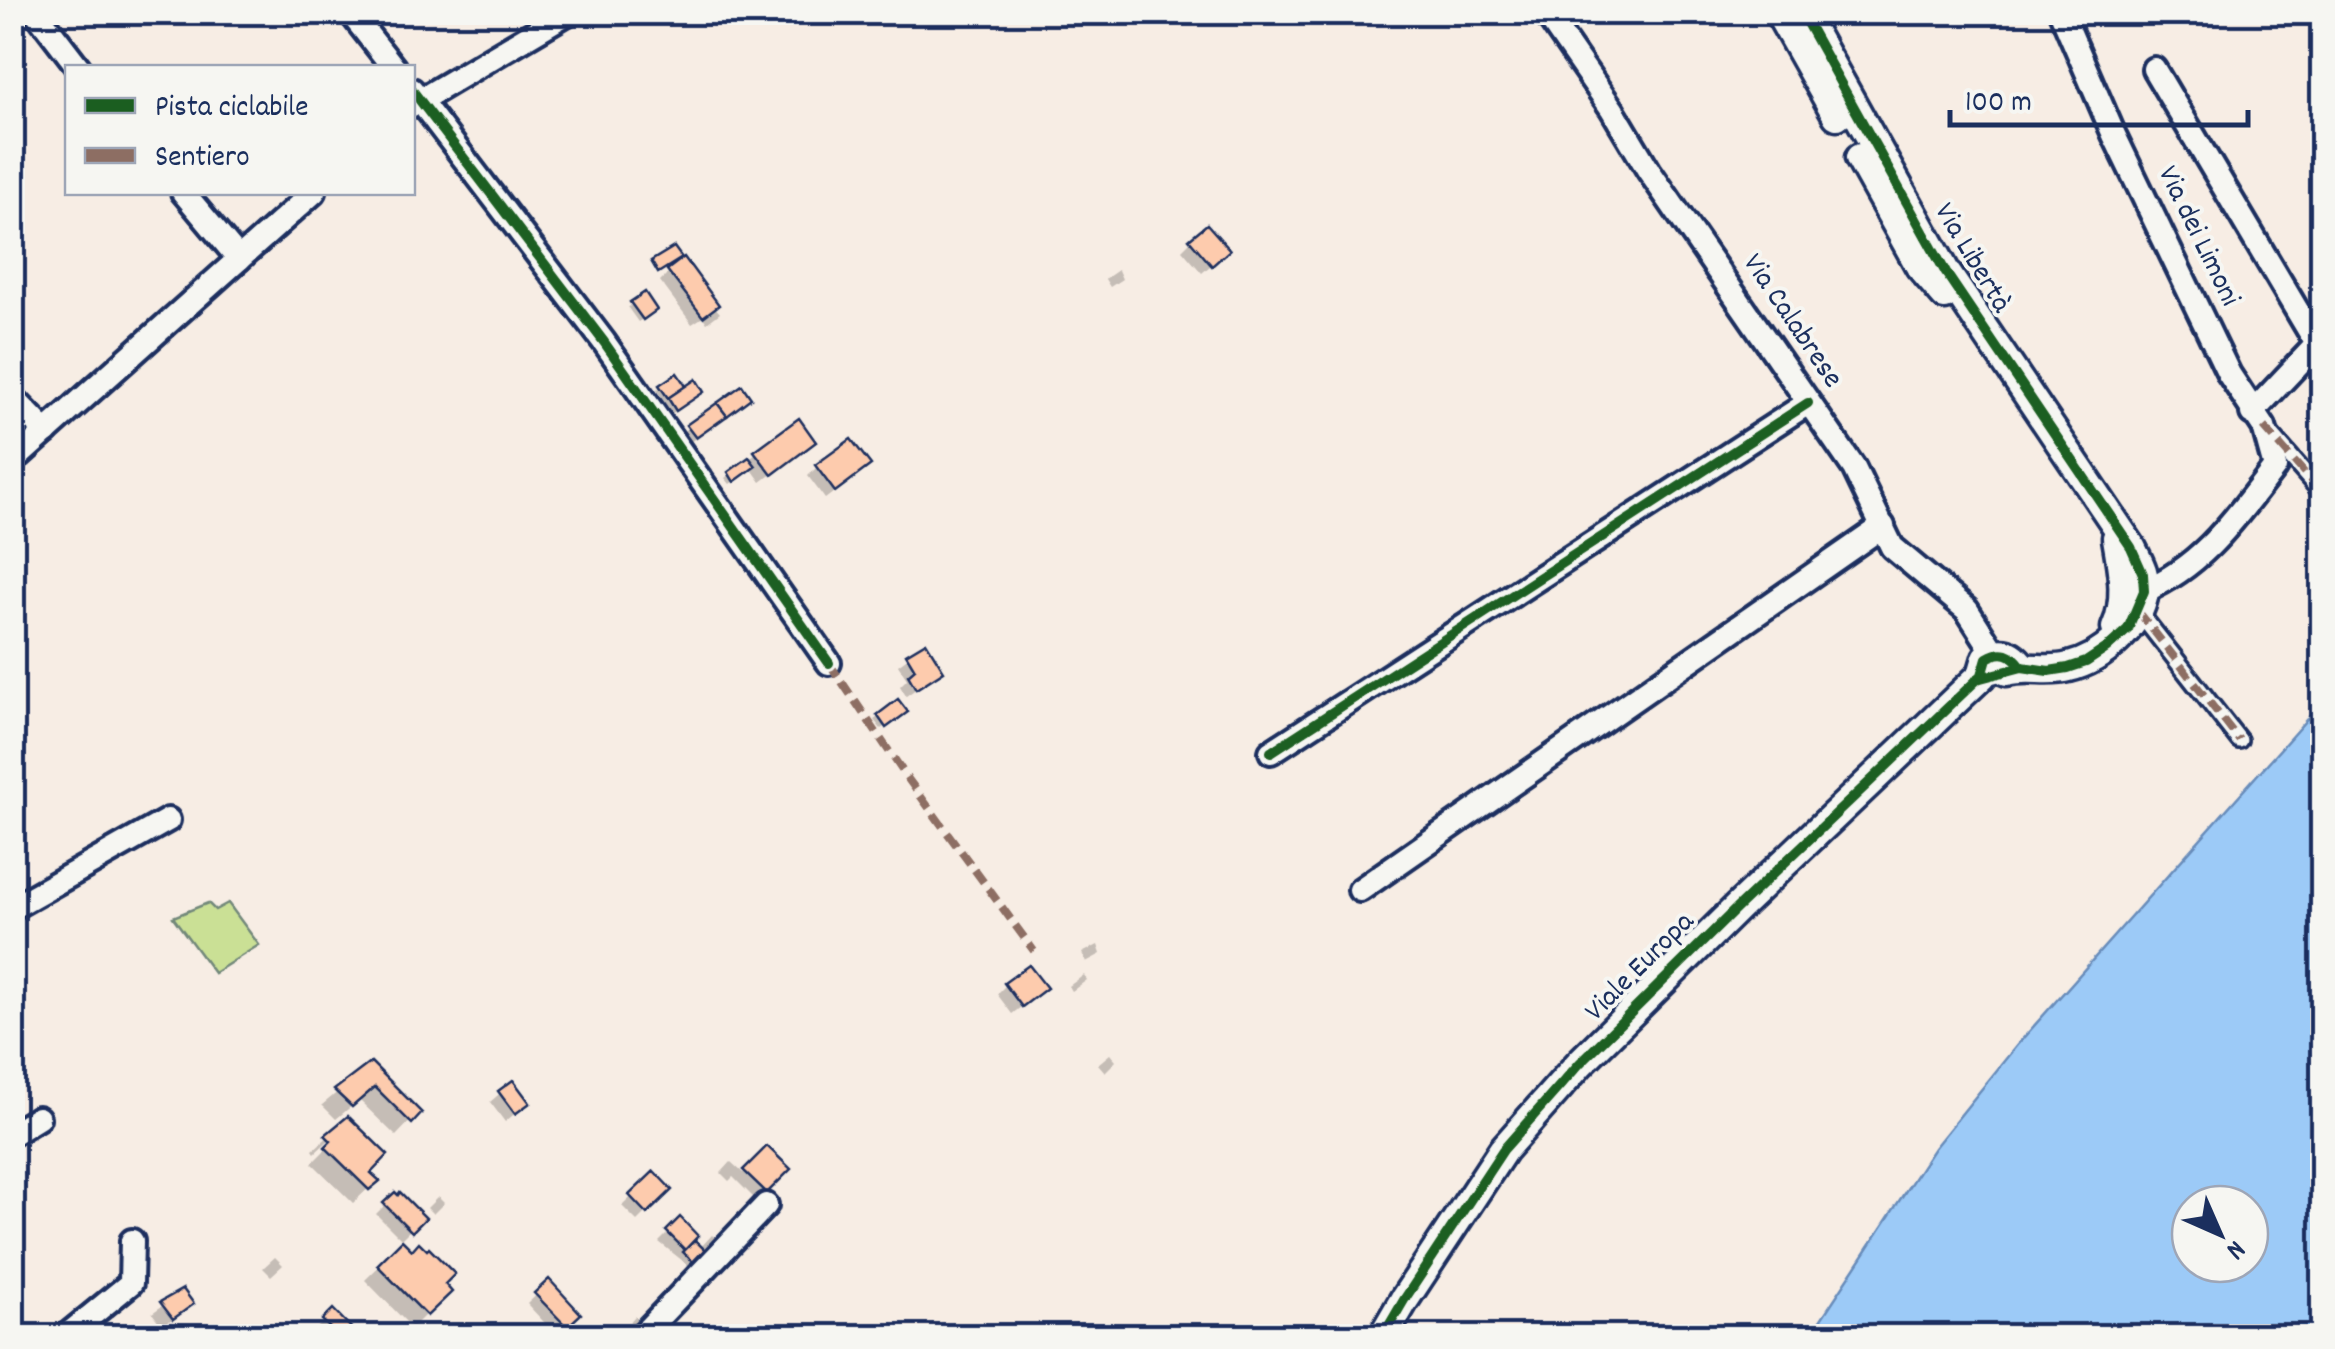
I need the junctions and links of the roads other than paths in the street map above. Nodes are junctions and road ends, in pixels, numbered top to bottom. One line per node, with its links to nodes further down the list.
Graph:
1 (36, 12): 8 (street)
2 (350, 12): 9 (street)
3 (569, 12): 11 (street)
4 (1545, 12): 18 (street, Via Calabrese)
5 (1779, 12): 12 (street, Via Libertà)
6 (1801, 12): 12 (street, Via Libertà)
7 (2060, 12): 19 (street, Via dei Limoni)
8 (77, 65)
9 (392, 65)
10 (2154, 69): 16 (street)
11 (415, 98): 27 (street)
12 (1840, 101): 23 (street, Via Libertà)
13 (186, 195): 15 (street)
14 (311, 195): 15 (street)
15 (239, 259): 20 (street)
16 (2320, 342): 19 (street)
17 (12, 396): 20 (street)
18 (1808, 402): 24 (street, Via Calabrese); 30 (street)
19 (2258, 420): 22 (street); 25 (street)
20 (46, 432): 21 (street)
21 (12, 462)
22 (2322, 494)
23 (2115, 522): 25 (street, Via Libertà); 26 (street)
24 (1883, 526): 28 (street, Via Calabrese); 32 (street)
25 (2141, 601): 26 (street); 29 (street)
26 (2107, 648): 28 (street)
27 (829, 663)
28 (1984, 669): 40 (street, Viale Europa)
29 (2239, 740)
30 (1271, 752)
31 (168, 820): 33 (street)
32 (1360, 890)
33 (12, 908)
34 (38, 1118): 35 (street)
35 (12, 1134)
36 (766, 1206): 39 (street)
37 (132, 1240): 38 (street)
38 (66, 1336)
39 (641, 1336)
40 (1384, 1336)

